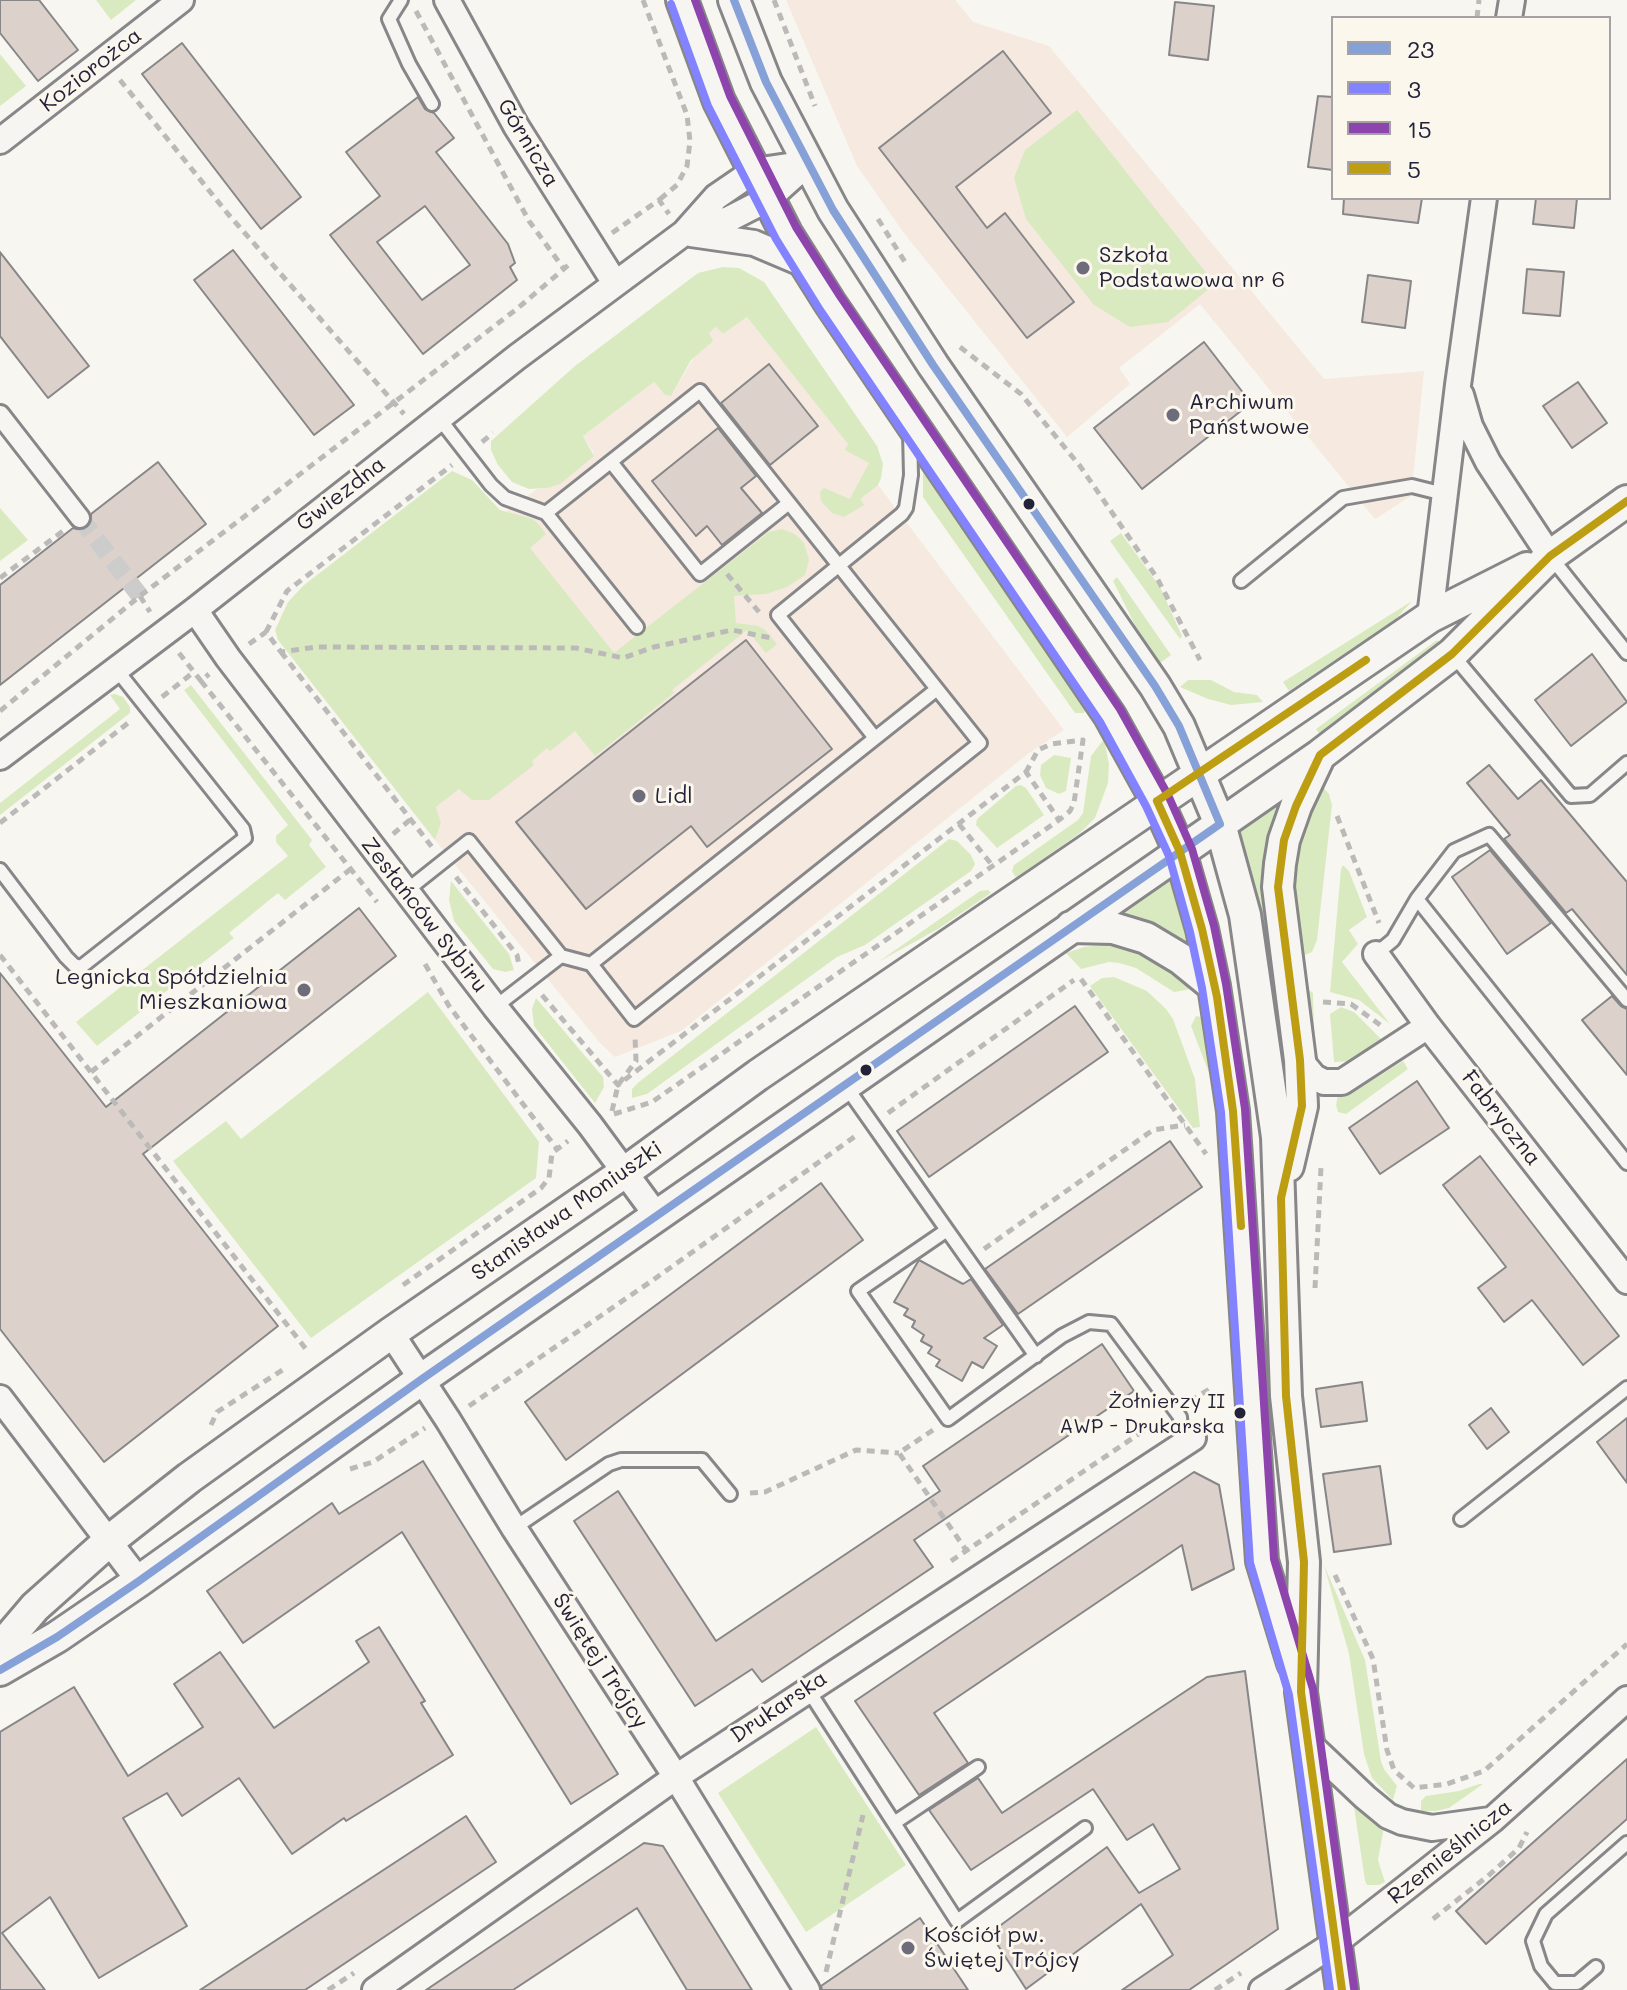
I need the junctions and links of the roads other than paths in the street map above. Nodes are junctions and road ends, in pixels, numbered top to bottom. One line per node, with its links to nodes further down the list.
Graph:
1 (181, 0): 7 (street, Koziorożca)
2 (401, 0): 6 (lane)
3 (447, 0): 14 (street, Górnicza)
4 (682, 0): 9 (street)
5 (734, 0): 8 (street)
6 (432, 104)
7 (0, 141)
8 (808, 163): 9 (street, Gwiezdna); 10 (street, Gwiezdna); 39 (street)
9 (754, 171): 10 (street); 12 (street, Gwiezdna)
10 (768, 199): 12 (street, Gwiezdna); 13 (street)
11 (1484, 200): 15 (street)
12 (684, 233): 13 (street); 14 (street, Gwiezdna)
13 (806, 265): 17 (street)
14 (615, 283): 18 (street, Gwiezdna)
15 (1458, 385): 20 (street); 25 (street)
16 (0, 415): 24 (street)
17 (909, 420): 26 (lane); 40 (street)
18 (430, 425): 23 (lane); 28 (street, Gwiezdna)
19 (611, 462): 22 (lane); 22 (lane); 23 (lane)
20 (1444, 494): 27 (lane); 29 (street)
21 (1627, 501): 25 (street)
22 (789, 503): 26 (lane)
23 (546, 513): 30 (lane)
24 (80, 518)
25 (1550, 556): 29 (street, Stanisława Moniuszki); 31 (lane); 32 (street)
26 (839, 566): 34 (lane); 35 (lane)
27 (1241, 581)
28 (195, 610): 33 (street, Gwiezdna); 44 (street, Zesłańców Sybiru)
29 (1430, 617): 39 (street, Stanisława Moniuszki)
30 (637, 627)
31 (1627, 653)
32 (1452, 654): 36 (street); 38 (lane)
33 (116, 669): 37 (street, Gwiezdna); 43 (lane)
34 (937, 689): 35 (lane); 49 (lane)
35 (875, 738): 49 (lane)
36 (1320, 755): 41 (street); 54 (street)
37 (0, 757)
38 (1627, 763)
39 (1200, 773): 40 (street, Stanisława Moniuszki); 41 (street)
40 (1157, 801): 42 (street); 57 (street, Stanisława Moniuszki)
41 (1220, 824): 42 (street); 58 (street)
42 (1180, 852): 46 (street); 50 (street)
43 (0, 870)
44 (406, 891): 48 (lane); 52 (street, Zesłańców Sybiru)
45 (1417, 899): 47 (lane); 51 (lane); 56 (lane)
46 (1071, 927): 50 (street); 55 (street)
47 (1385, 947): 53 (street, Fabryczna)
48 (561, 956): 49 (lane); 52 (lane)
49 (591, 964)
50 (1214, 986): 76 (street)
51 (1627, 1000)
52 (495, 1007): 57 (street, Zesłańców Sybiru)
53 (1428, 1026): 54 (street); 61 (street, Fabryczna)
54 (1300, 1060): 58 (street)
55 (845, 1085): 59 (street); 60 (lane)
56 (1627, 1163)
57 (625, 1172): 59 (street, Zesłańców Sybiru); 62 (street, Stanisława Moniuszki)
58 (1281, 1198): 76 (street)
59 (657, 1216): 64 (street)
60 (947, 1230): 63 (lane); 63 (lane)
61 (1627, 1281)
62 (391, 1333): 64 (street, Świętej Trójcy); 71 (street, Stanisława Moniuszki)
63 (1036, 1356): 67 (lane)
64 (422, 1379): 70 (street, Świętej Trójcy); 72 (street)
65 (1627, 1388): 69 (lane)
66 (0, 1398): 71 (street)
67 (1187, 1442): 75 (street, Drukarska)
68 (730, 1494): 70 (lane)
69 (1461, 1519)
70 (514, 1528): 80 (street, Świętej Trójcy)
71 (109, 1541): 72 (street); 73 (street, Stanisława Moniuszki)
72 (139, 1581): 74 (street)
73 (0, 1648)
74 (0, 1670)
75 (807, 1688): 80 (street, Drukarska); 82 (lane)
76 (1301, 1692): 78 (street)
77 (1627, 1699): 81 (street, Rzemieślnicza)
78 (1308, 1743): 81 (street); 85 (street)
79 (978, 1767): 82 (lane)
80 (676, 1777): 87 (street, Świętej Trójcy); 88 (street, Drukarska)
81 (1492, 1820): 85 (street, Rzemieślnicza)
82 (894, 1823): 83 (lane)
83 (1085, 1828)
84 (1627, 1843): 86 (lane)
85 (1335, 1943): 89 (street, Rzemieślnicza); 90 (street)
86 (1596, 1967)
87 (811, 1979)
88 (375, 1990)
89 (1262, 1990)
90 (1342, 1990)

